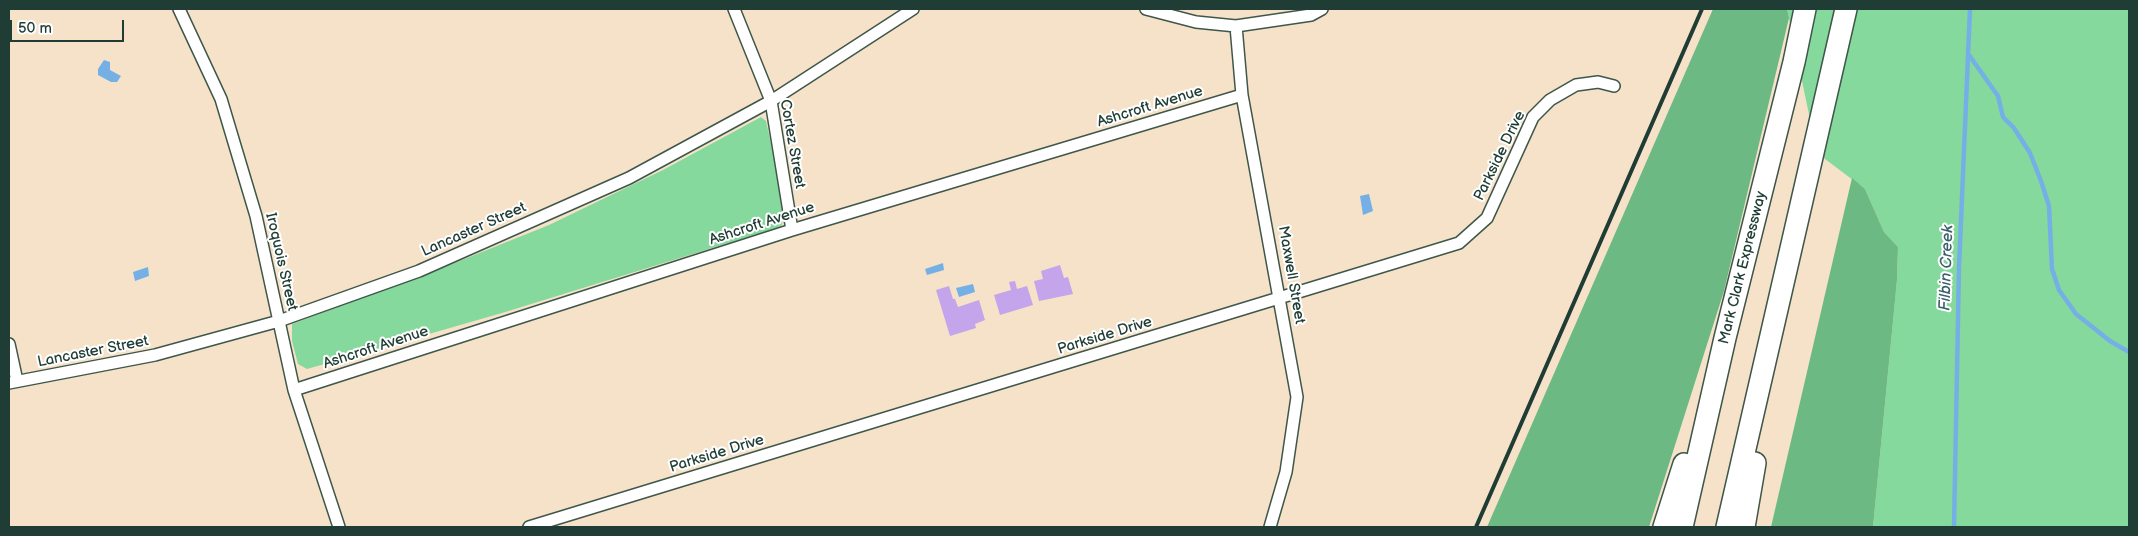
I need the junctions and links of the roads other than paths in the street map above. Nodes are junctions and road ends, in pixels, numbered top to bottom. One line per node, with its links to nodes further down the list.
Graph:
1 (183, 9): 15 (street, Iroquois Street)
2 (734, 9): 11 (street, Cortez Street)
3 (913, 9): 11 (street, Lancaster Street)
4 (1146, 9): 8 (street)
5 (1322, 9): 8 (street)
6 (1805, 9): 16 (highway, Mark Clark Expressway)
7 (1846, 9): 13 (highway)
8 (1236, 26): 10 (street, Maxwell Street)
9 (1614, 86): 14 (street, Parkside Drive)
10 (1242, 95): 12 (street, Ashcroft Avenue); 14 (street, Maxwell Street)
11 (771, 101): 12 (street, Cortez Street); 15 (street, Lancaster Street)
12 (792, 230): 19 (street, Ashcroft Avenue)
13 (1781, 294): 25 (highway); 26 (highway)
14 (1280, 298): 21 (street, Parkside Drive); 22 (street, Maxwell Street)
15 (279, 322): 18 (street, Lancaster Street); 19 (street, Iroquois Street)
16 (1725, 338): 23 (highway); 24 (highway, Mark Clark Expressway)
17 (9, 344): 18 (street)
18 (13, 382)
19 (294, 390): 20 (street, Iroquois Street)
20 (339, 527)
21 (529, 527)
22 (1270, 527)
23 (1664, 527)
24 (1682, 527)
25 (1727, 527)
26 (1744, 527)

